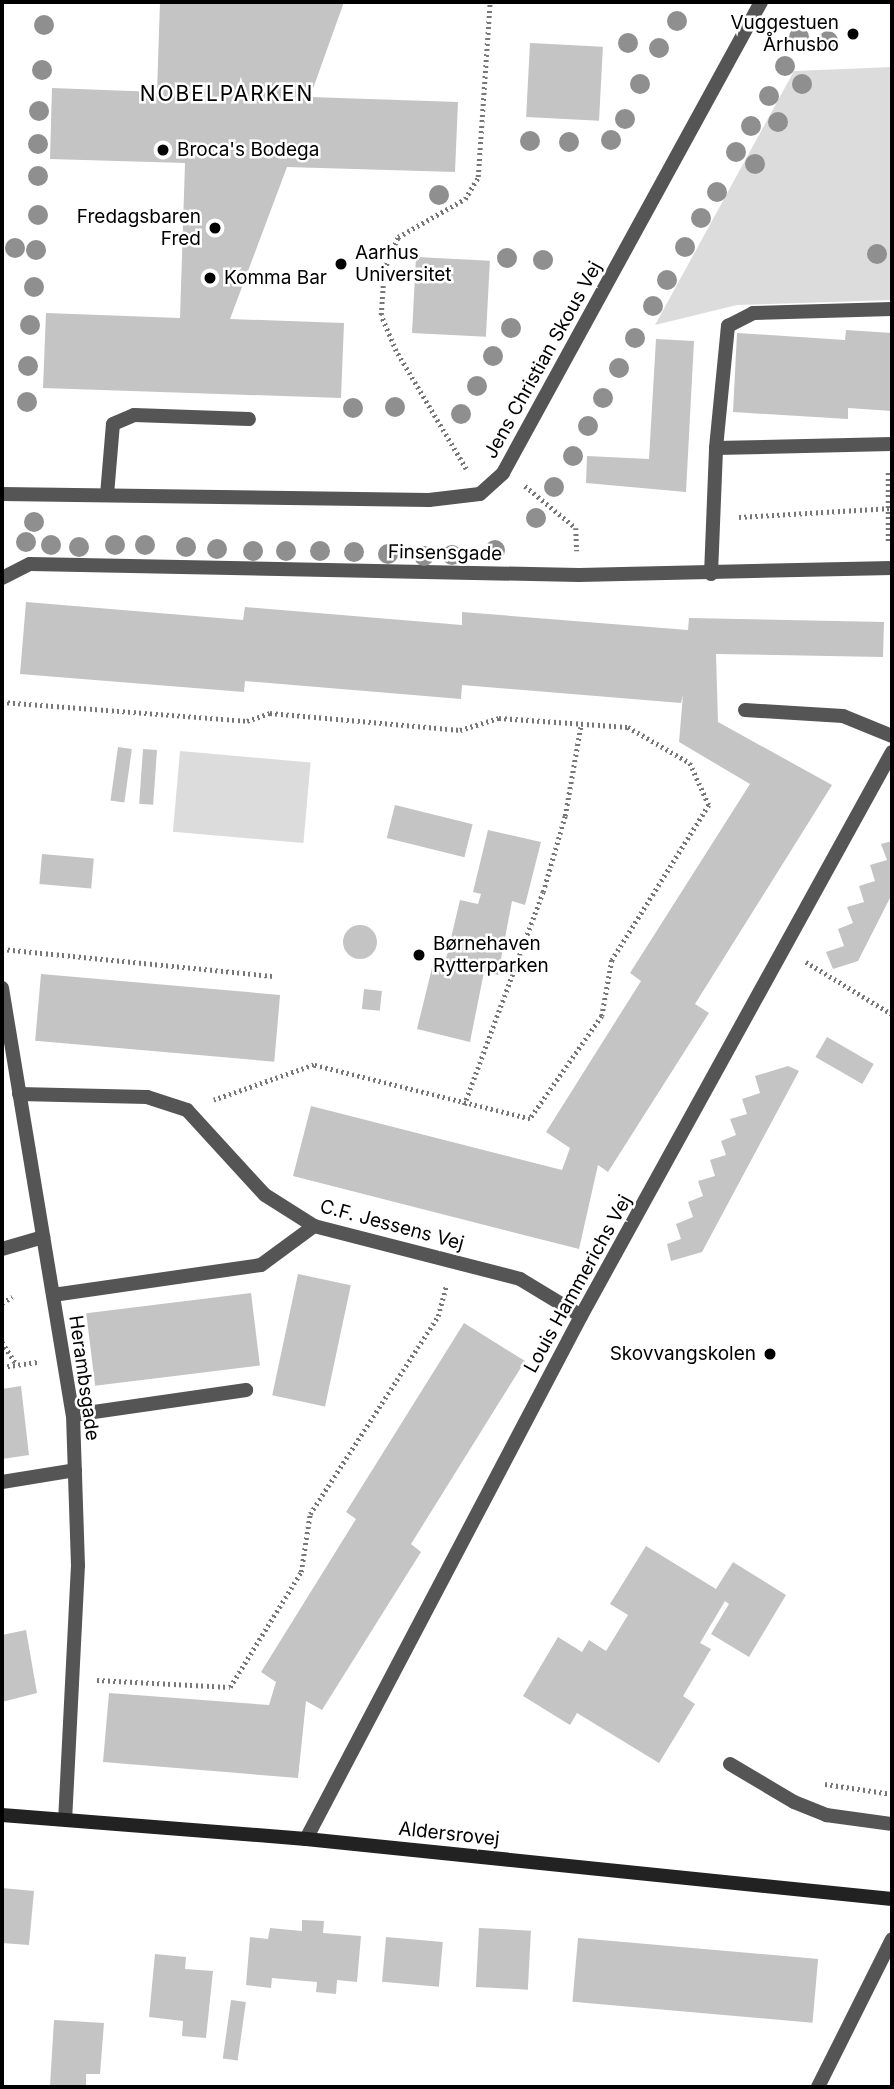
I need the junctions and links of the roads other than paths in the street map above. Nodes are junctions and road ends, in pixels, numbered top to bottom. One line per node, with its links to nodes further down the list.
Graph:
1 (761, 2): 7 (street, Jens Christian Skous Vej)
2 (892, 309): 5 (street)
3 (249, 419): 7 (street)
4 (890, 444): 5 (street)
5 (716, 448): 9 (street)
6 (2, 494): 7 (street)
7 (107, 495)
8 (890, 568): 9 (street, Finsensgade)
9 (711, 574): 10 (street, Finsensgade)
10 (2, 578)
11 (745, 710): 12 (street)
12 (892, 736)
13 (892, 752): 21 (street, Louis Hammerichs Vej)
14 (2, 988): 15 (street, Herambsgade)
15 (3, 1006): 16 (street, Herambsgade)
16 (19, 1094): 17 (street, C.F. Jessens Vej); 18 (street, Herambsgade)
17 (314, 1226): 20 (street); 21 (street, C.F. Jessens Vej)
18 (43, 1237): 19 (street); 20 (street, Herambsgade)
19 (2, 1249)
20 (52, 1295): 23 (street, Herambsgade)
21 (581, 1316): 30 (street, Louis Hammerichs Vej)
22 (246, 1390): 23 (street)
23 (73, 1415): 24 (street, Herambsgade)
24 (75, 1470): 25 (street); 28 (street, Herambsgade)
25 (2, 1482)
26 (730, 1764): 29 (street)
27 (2, 1815): 28 (street, Aldersrovej)
28 (65, 1820): 30 (street, Aldersrovej)
29 (892, 1824)
30 (306, 1839): 31 (street, Aldersrovej)
31 (892, 1899)
32 (892, 1939): 33 (street)
33 (818, 2087)

